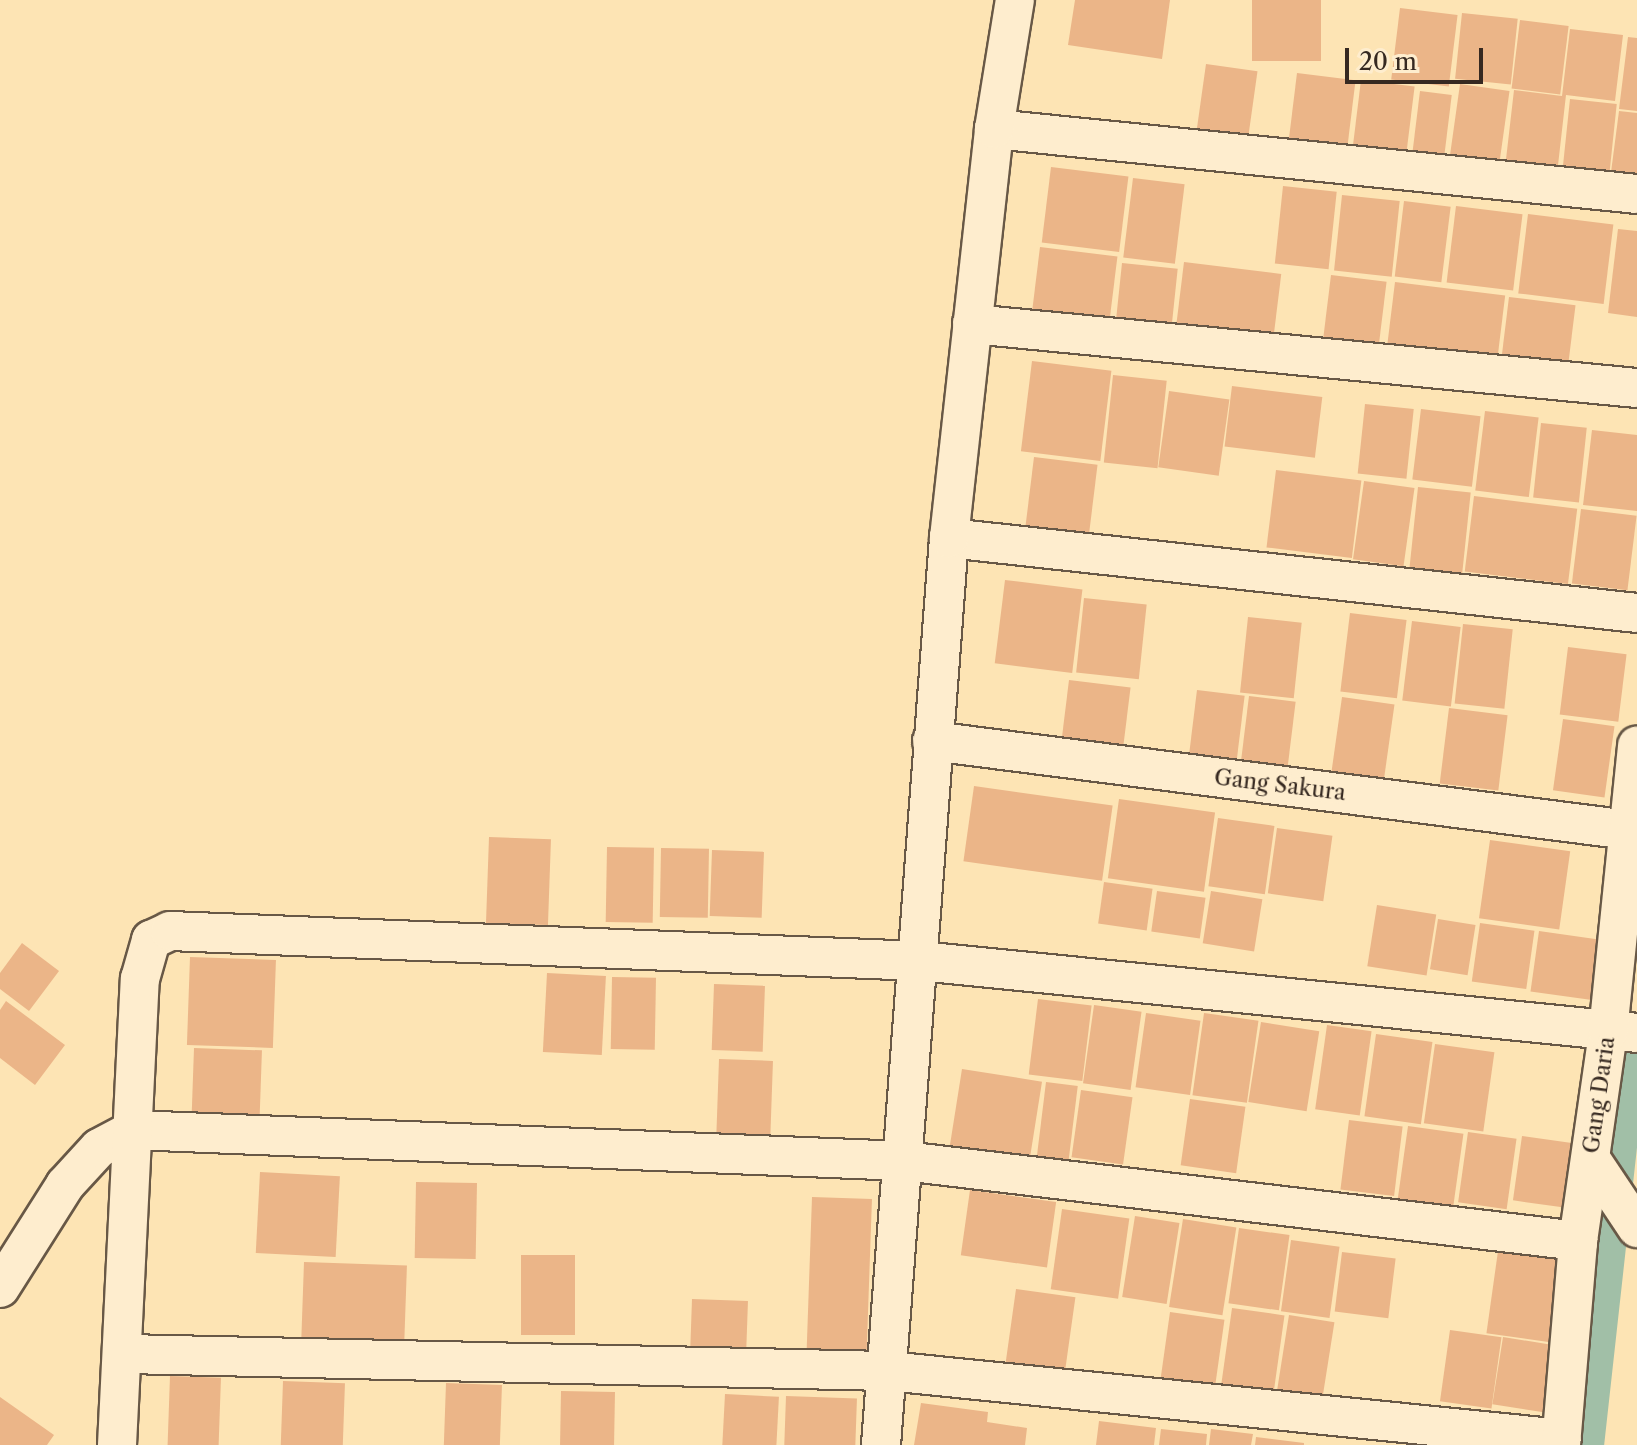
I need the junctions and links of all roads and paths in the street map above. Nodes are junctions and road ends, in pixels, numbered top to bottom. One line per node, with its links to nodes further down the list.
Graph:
1 (1015, 0): 2 (street)
2 (994, 129): 3 (street); 4 (street)
3 (1637, 194)
4 (972, 324): 5 (street); 6 (street)
5 (1637, 388)
6 (949, 538): 7 (street); 8 (street)
7 (1637, 613)
8 (932, 741): 10 (street, Gang Sakura); 11 (street)
9 (1637, 745): 10 (street, Gang Daria)
10 (1632, 830): 12 (street, Gang Daria)
11 (920, 961): 12 (street); 13 (street); 14 (street)
12 (1623, 1032): 15 (street, Gang Daria)
13 (133, 1130): 14 (street); 18 (street); 19 (street)
14 (904, 1161): 17 (street); 20 (street)
15 (1597, 1168): 16 (street); 17 (street, Gang Daria)
16 (1637, 1228)
17 (1578, 1241): 21 (street, Gang Daria)
18 (0, 1288)
19 (125, 1354): 20 (street); 22 (street)
20 (888, 1371): 21 (street); 23 (street)
21 (1561, 1442)
22 (117, 1445)
23 (881, 1445)

